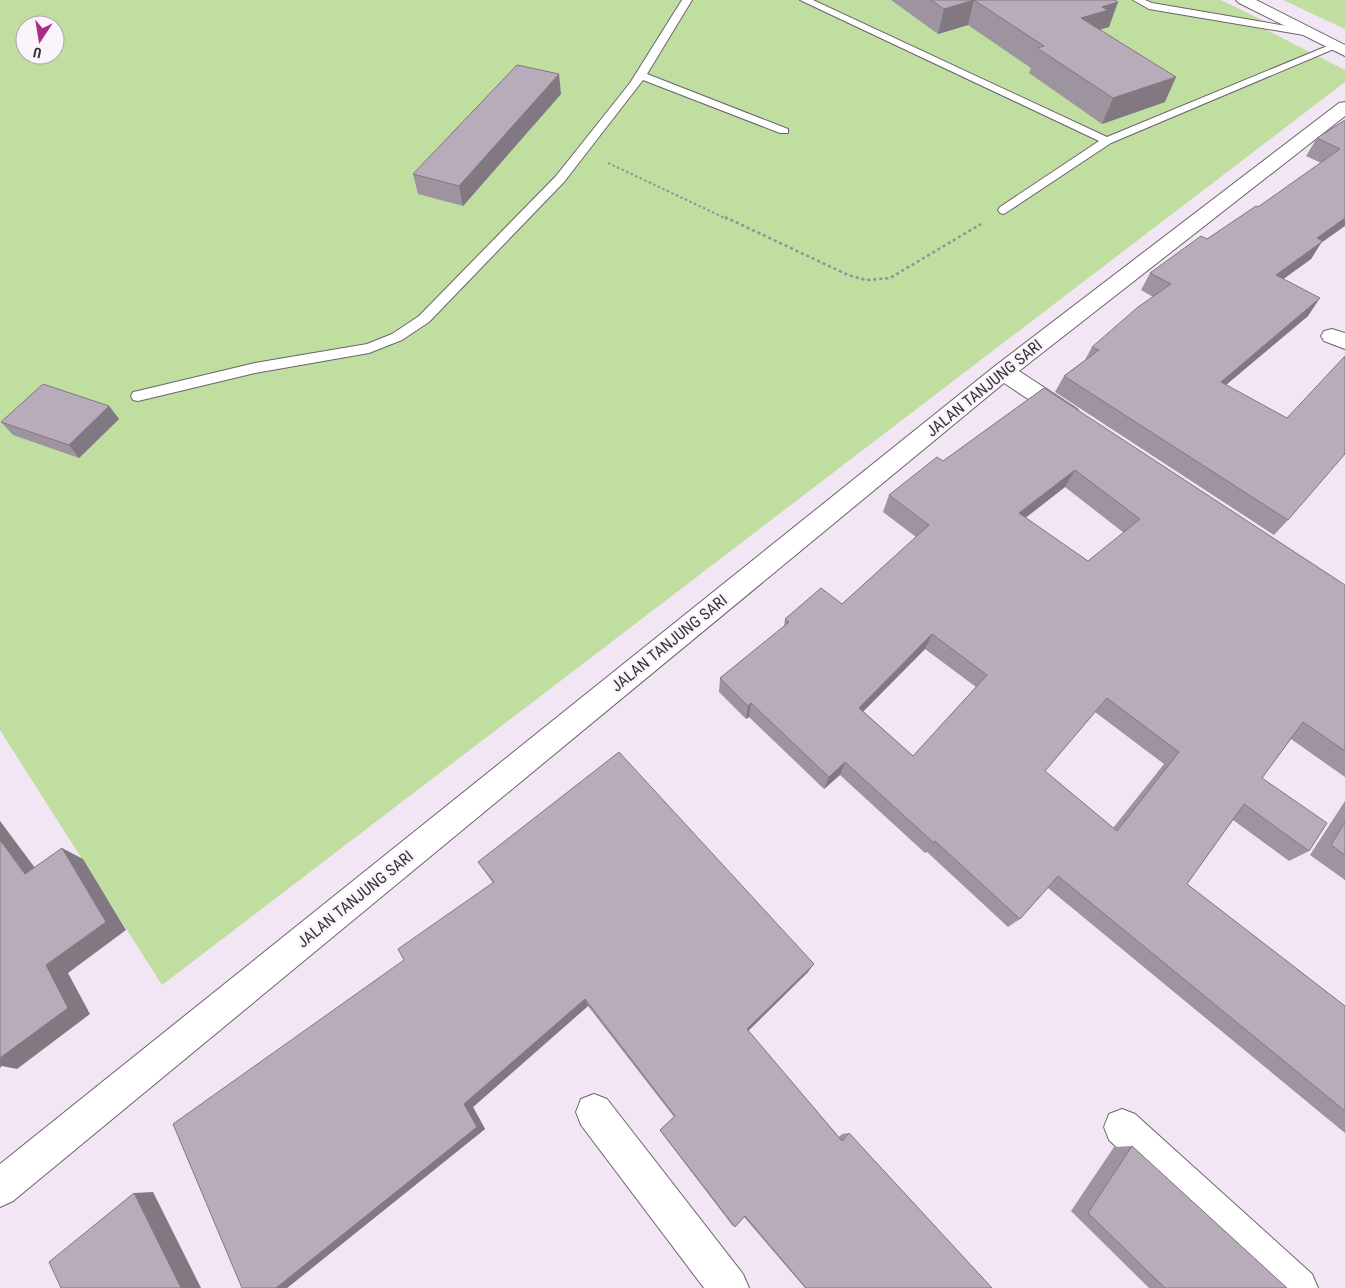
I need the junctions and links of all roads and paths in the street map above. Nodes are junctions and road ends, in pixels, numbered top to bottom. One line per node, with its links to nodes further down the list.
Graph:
1 (687, 0): 7 (lane)
2 (806, 0): 10 (lane)
3 (1138, 0): 5 (lane)
4 (1244, 0): 5 (street)
5 (1310, 34): 6 (street)
6 (1340, 48): 10 (lane)
7 (640, 75): 9 (lane); 11 (lane)
8 (1345, 107): 13 (street, JALAN TANJUNG SARI)
9 (784, 132)
10 (1107, 141): 12 (lane)
11 (583, 151): 12 (path); 14 (lane)
12 (1004, 210)
13 (1003, 372): 15 (street); 18 (street, JALAN TANJUNG SARI)
14 (138, 396)
15 (1086, 426)
16 (594, 1112): 19 (street)
17 (1122, 1127): 20 (street)
18 (0, 1188)
19 (729, 1288)
20 (1298, 1288)

